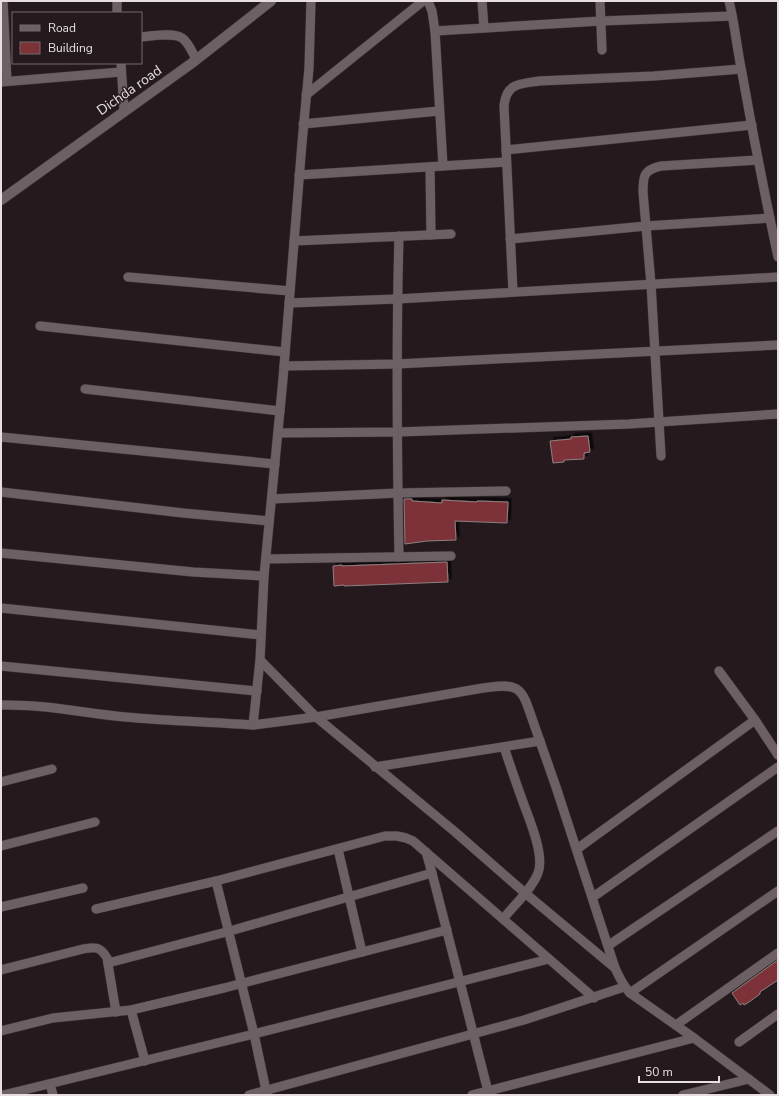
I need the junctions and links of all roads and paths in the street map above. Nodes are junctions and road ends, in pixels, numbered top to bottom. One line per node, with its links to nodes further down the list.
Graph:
1 (3, 1): 15 (street)
2 (117, 1): 10 (street)
3 (310, 1): 22 (street)
4 (423, 1): 22 (street)
5 (428, 1): 14 (street)
6 (482, 1): 13 (street)
7 (600, 1): 12 (street)
8 (729, 1): 11 (street)
9 (265, 3): 18 (main road, Dichda road)
10 (117, 12)
11 (732, 16): 12 (street); 20 (street)
12 (601, 21): 13 (street); 17 (street)
13 (484, 28): 14 (street)
14 (435, 31): 24 (street)
15 (6, 36): 21 (street)
16 (142, 37): 18 (street)
17 (602, 50)
18 (196, 59): 23 (main road, Dichda road)
19 (121, 68): 21 (street); 23 (street)
20 (741, 69): 26 (street); 27 (street)
21 (4, 82)
22 (306, 95): 25 (street)
23 (124, 111): 33 (main road, Dichda road)
24 (439, 112): 25 (street); 30 (street)
25 (303, 124): 32 (street)
26 (752, 125): 27 (street); 28 (street)
27 (506, 150): 29 (street)
28 (758, 160): 34 (street); 35 (street)
29 (506, 162): 30 (street); 39 (street)
30 (443, 166): 31 (street)
31 (430, 167): 32 (street); 36 (street)
32 (299, 175): 40 (street)
33 (1, 200)
34 (770, 218): 35 (street); 41 (street)
35 (646, 226): 39 (street); 44 (street)
36 (431, 234): 37 (street); 38 (street)
37 (451, 234)
38 (400, 236): 40 (street); 47 (street)
39 (510, 239): 46 (street)
40 (294, 241): 45 (street)
41 (778, 257)
42 (128, 277): 45 (street)
43 (778, 277): 44 (street)
44 (651, 284): 46 (street); 51 (street)
45 (290, 291): 48 (street)
46 (513, 292): 47 (street)
47 (397, 299): 48 (street); 53 (street)
48 (289, 303): 52 (street)
49 (40, 326): 52 (street)
50 (778, 344): 51 (street)
51 (655, 351): 53 (street); 58 (street)
52 (285, 352): 54 (street)
53 (397, 364): 54 (street); 59 (street)
54 (284, 366): 56 (street)
55 (85, 389): 56 (street)
56 (280, 411): 60 (street)
57 (778, 414): 58 (street)
58 (659, 422): 59 (street); 62 (street)
59 (398, 432): 60 (street); 66 (street)
60 (278, 433): 63 (street)
61 (1, 437): 63 (street)
62 (661, 456)
63 (275, 464): 67 (street)
64 (506, 491): 66 (street)
65 (1, 492): 68 (street)
66 (398, 493): 67 (street); 71 (street)
67 (272, 500): 68 (street)
68 (270, 521): 72 (street)
69 (1, 553): 73 (street)
70 (451, 556): 71 (street)
71 (400, 557): 72 (street)
72 (266, 560): 73 (street)
73 (264, 576): 75 (street)
74 (1, 608): 75 (street)
75 (261, 635): 76 (street)
76 (260, 660): 79 (street); 81 (street)
77 (1, 666): 79 (street)
78 (719, 672): 82 (street)
79 (257, 691): 83 (street)
80 (1, 706): 83 (street)
81 (316, 717): 83 (street); 84 (street); 87 (street)
82 (755, 720): 86 (street); 95 (street)
83 (253, 725)
84 (540, 741): 85 (street); 95 (street)
85 (504, 746): 87 (street); 101 (street)
86 (778, 755)
87 (375, 766): 101 (street)
88 (778, 767): 103 (street)
89 (52, 769): 90 (street)
90 (1, 782)
91 (95, 822): 93 (street)
92 (778, 831): 109 (street)
93 (1, 846)
94 (338, 849): 96 (street); 98 (street); 102 (street)
95 (577, 849): 103 (street)
96 (426, 852): 97 (street); 106 (street)
97 (432, 874): 102 (street); 107 (street)
98 (216, 881): 105 (street); 108 (street)
99 (83, 888): 104 (street)
100 (778, 890): 118 (street)
101 (525, 892): 106 (street); 114 (street)
102 (349, 897): 108 (street); 110 (street)
103 (593, 897): 109 (street)
104 (1, 907)
105 (96, 909)
106 (503, 919): 112 (street)
107 (447, 930): 110 (street); 116 (street)
108 (230, 931): 113 (street); 117 (street)
109 (608, 945): 114 (street)
110 (362, 952): 117 (street)
111 (778, 953): 123 (street)
112 (549, 959): 116 (street); 119 (street)
113 (108, 963): 115 (street); 121 (street)
114 (616, 968): 118 (street)
115 (1, 970)
116 (460, 982): 125 (street); 126 (street)
117 (242, 983): 120 (street); 125 (street)
118 (627, 990): 119 (street); 123 (street)
119 (594, 998): 126 (street)
120 (131, 1010): 121 (street); 129 (street)
121 (116, 1012): 124 (street)
122 (778, 1014): 128 (street)
123 (676, 1025): 127 (street)
124 (1, 1031)
125 (254, 1034): 129 (street); 132 (street)
126 (473, 1034): 132 (street); 133 (street)
127 (694, 1038): 130 (street); 133 (street)
128 (739, 1042)
129 (146, 1061): 131 (street)
130 (749, 1078): 139 (street); 140 (street)
131 (50, 1084): 135 (street); 136 (street)
132 (266, 1093): 137 (street)
133 (488, 1093): 138 (street)
134 (778, 1093): 141 (street)
135 (3, 1095)
136 (52, 1095)
137 (249, 1095)
138 (472, 1095)
139 (683, 1095)
140 (770, 1095)
141 (776, 1095)

